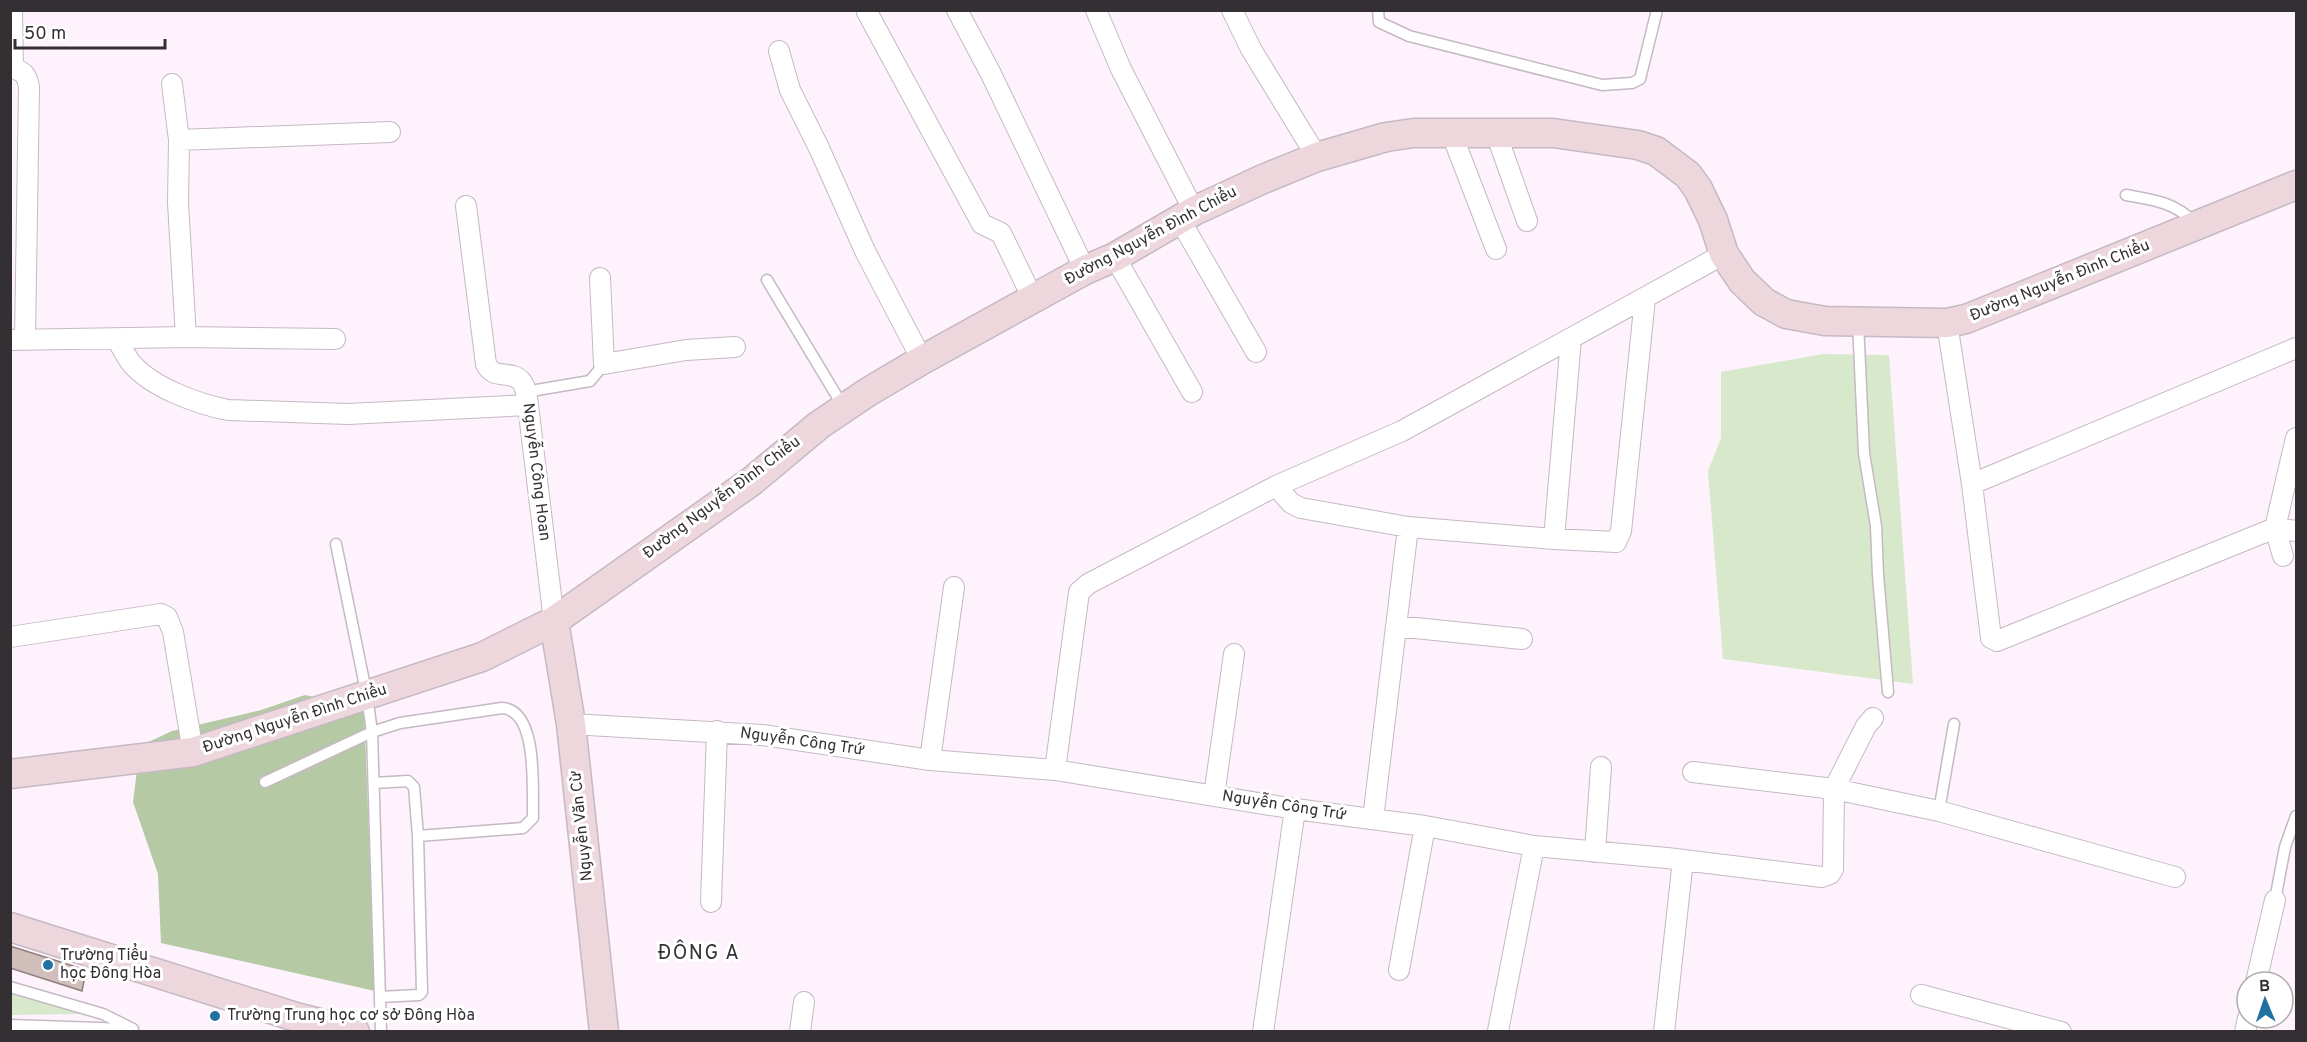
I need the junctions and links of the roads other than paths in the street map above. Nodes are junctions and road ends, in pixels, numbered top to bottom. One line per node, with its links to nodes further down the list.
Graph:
1 (12, 10): 9 (street)
2 (957, 10): 25 (street)
3 (1096, 10): 19 (street)
4 (1233, 10): 15 (street)
5 (1378, 10): 6 (lane)
6 (1658, 10)
7 (867, 12): 28 (street)
8 (778, 51): 40 (street)
9 (12, 68): 36 (street)
10 (172, 84): 14 (street)
11 (390, 132): 14 (street)
12 (1451, 132): 13 (street, Đường Nguyễn Đình Chiểu); 15 (street, Đường Nguyễn Đình Chiểu); 22 (street)
13 (1496, 133): 20 (street); 23 (street, Đường Nguyễn Đình Chiểu)
14 (179, 140): 32 (street)
15 (1317, 158): 19 (street, Đường Nguyễn Đình Chiểu)
16 (2296, 185): 21 (street, Đường Nguyễn Đình Chiểu)
17 (2126, 195): 21 (lane)
18 (466, 206): 43 (street, Nguyễn Công Hoan)
19 (1187, 216): 24 (street, Đường Nguyễn Đình Chiểu); 39 (street)
20 (1527, 221)
21 (2197, 226): 31 (street, Đường Nguyễn Đình Chiểu)
22 (1496, 249)
23 (1724, 254): 29 (street); 30 (street, Đường Nguyễn Đình Chiểu)
24 (1115, 257): 25 (street, Đường Nguyễn Đình Chiểu); 42 (street)
25 (1086, 270): 28 (street, Đường Nguyễn Đình Chiểu)
26 (600, 278): 41 (street)
27 (767, 280): 44 (lane)
28 (1034, 299): 40 (street, Đường Nguyễn Đình Chiểu)
29 (1645, 299): 35 (street); 51 (street)
30 (1858, 321): 31 (street, Đường Nguyễn Đình Chiểu); 60 (lane)
31 (1947, 323): 46 (street)
32 (186, 337): 33 (street); 34 (street)
33 (117, 339): 36 (street); 43 (street)
34 (335, 339)
35 (1572, 339): 47 (street); 51 (street)
36 (18, 340)
37 (735, 347): 41 (street)
38 (2296, 348): 46 (street)
39 (1256, 352)
40 (922, 360): 44 (street, Đường Nguyễn Đình Chiểu)
41 (604, 364): 43 (lane)
42 (1192, 392)
43 (527, 399): 55 (street, Nguyễn Công Hoan)
44 (844, 408): 55 (street, Đường Nguyễn Đình Chiểu)
45 (2296, 438): 49 (street)
46 (1972, 484): 49 (street)
47 (1276, 486): 48 (street); 70 (street)
48 (1408, 527): 51 (street); 56 (street)
49 (2275, 528): 50 (street); 53 (street)
50 (2296, 531)
51 (1554, 539)
52 (336, 544): 61 (lane)
53 (2283, 556)
54 (954, 587): 68 (street)
55 (554, 621): 61 (street, Đường Nguyễn Đình Chiểu); 63 (street, Nguyễn Văn Cừ)
56 (1396, 627): 58 (street); 80 (street)
57 (10, 637): 67 (street)
58 (1522, 639)
59 (1234, 654): 76 (street)
60 (1888, 692)
61 (367, 696): 66 (lane); 67 (street, Đường Nguyễn Đình Chiểu)
62 (1873, 718): 75 (street, Nguyễn Công Trứ)
63 (571, 724): 65 (street, Nguyễn Công Trứ); 102 (street, Nguyễn Văn Cừ)
64 (1954, 724): 78 (lane)
65 (717, 731): 68 (street, Nguyễn Công Trứ); 88 (street)
66 (372, 732): 73 (lane); 74 (lane); 82 (lane)
67 (193, 752): 72 (street, Đường Nguyễn Đình Chiểu)
68 (930, 760): 70 (street, Nguyễn Công Trứ)
69 (1601, 767): 84 (street)
70 (1055, 770): 76 (street, Nguyễn Công Trứ)
71 (1693, 771): 75 (street)
72 (10, 774)
73 (265, 782)
74 (374, 783): 82 (lane); 94 (lane)
75 (1834, 789): 78 (street); 85 (street, Nguyễn Công Trứ)
76 (1214, 795): 77 (street, Nguyễn Công Trứ)
77 (1295, 808): 80 (street, Nguyễn Công Trứ); 104 (street)
78 (1939, 811): 86 (street)
79 (2296, 816): 87 (lane)
80 (1373, 819): 81 (street, Nguyễn Công Trứ)
81 (1425, 826): 83 (street, Nguyễn Công Trứ); 90 (street)
82 (418, 836): 94 (lane)
83 (1534, 846): 84 (street, Nguyễn Công Trứ); 99 (street)
84 (1595, 852): 85 (street, Nguyễn Công Trứ)
85 (1683, 860): 105 (street)
86 (2175, 877)
87 (2275, 900): 91 (street)
88 (711, 902)
89 (10, 927): 96 (street)
90 (1399, 970)
91 (2259, 970)
92 (10, 987): 98 (lane)
93 (1921, 995): 106 (street)
94 (380, 997): 101 (lane)
95 (804, 1002): 103 (street)
96 (296, 1024): 100 (street)
97 (10, 1025): 98 (lane)
98 (133, 1030)
99 (1498, 1031)
100 (355, 1032)
101 (381, 1032)
102 (604, 1032)
103 (800, 1032)
104 (1263, 1032)
105 (1664, 1032)
106 (2061, 1032)

